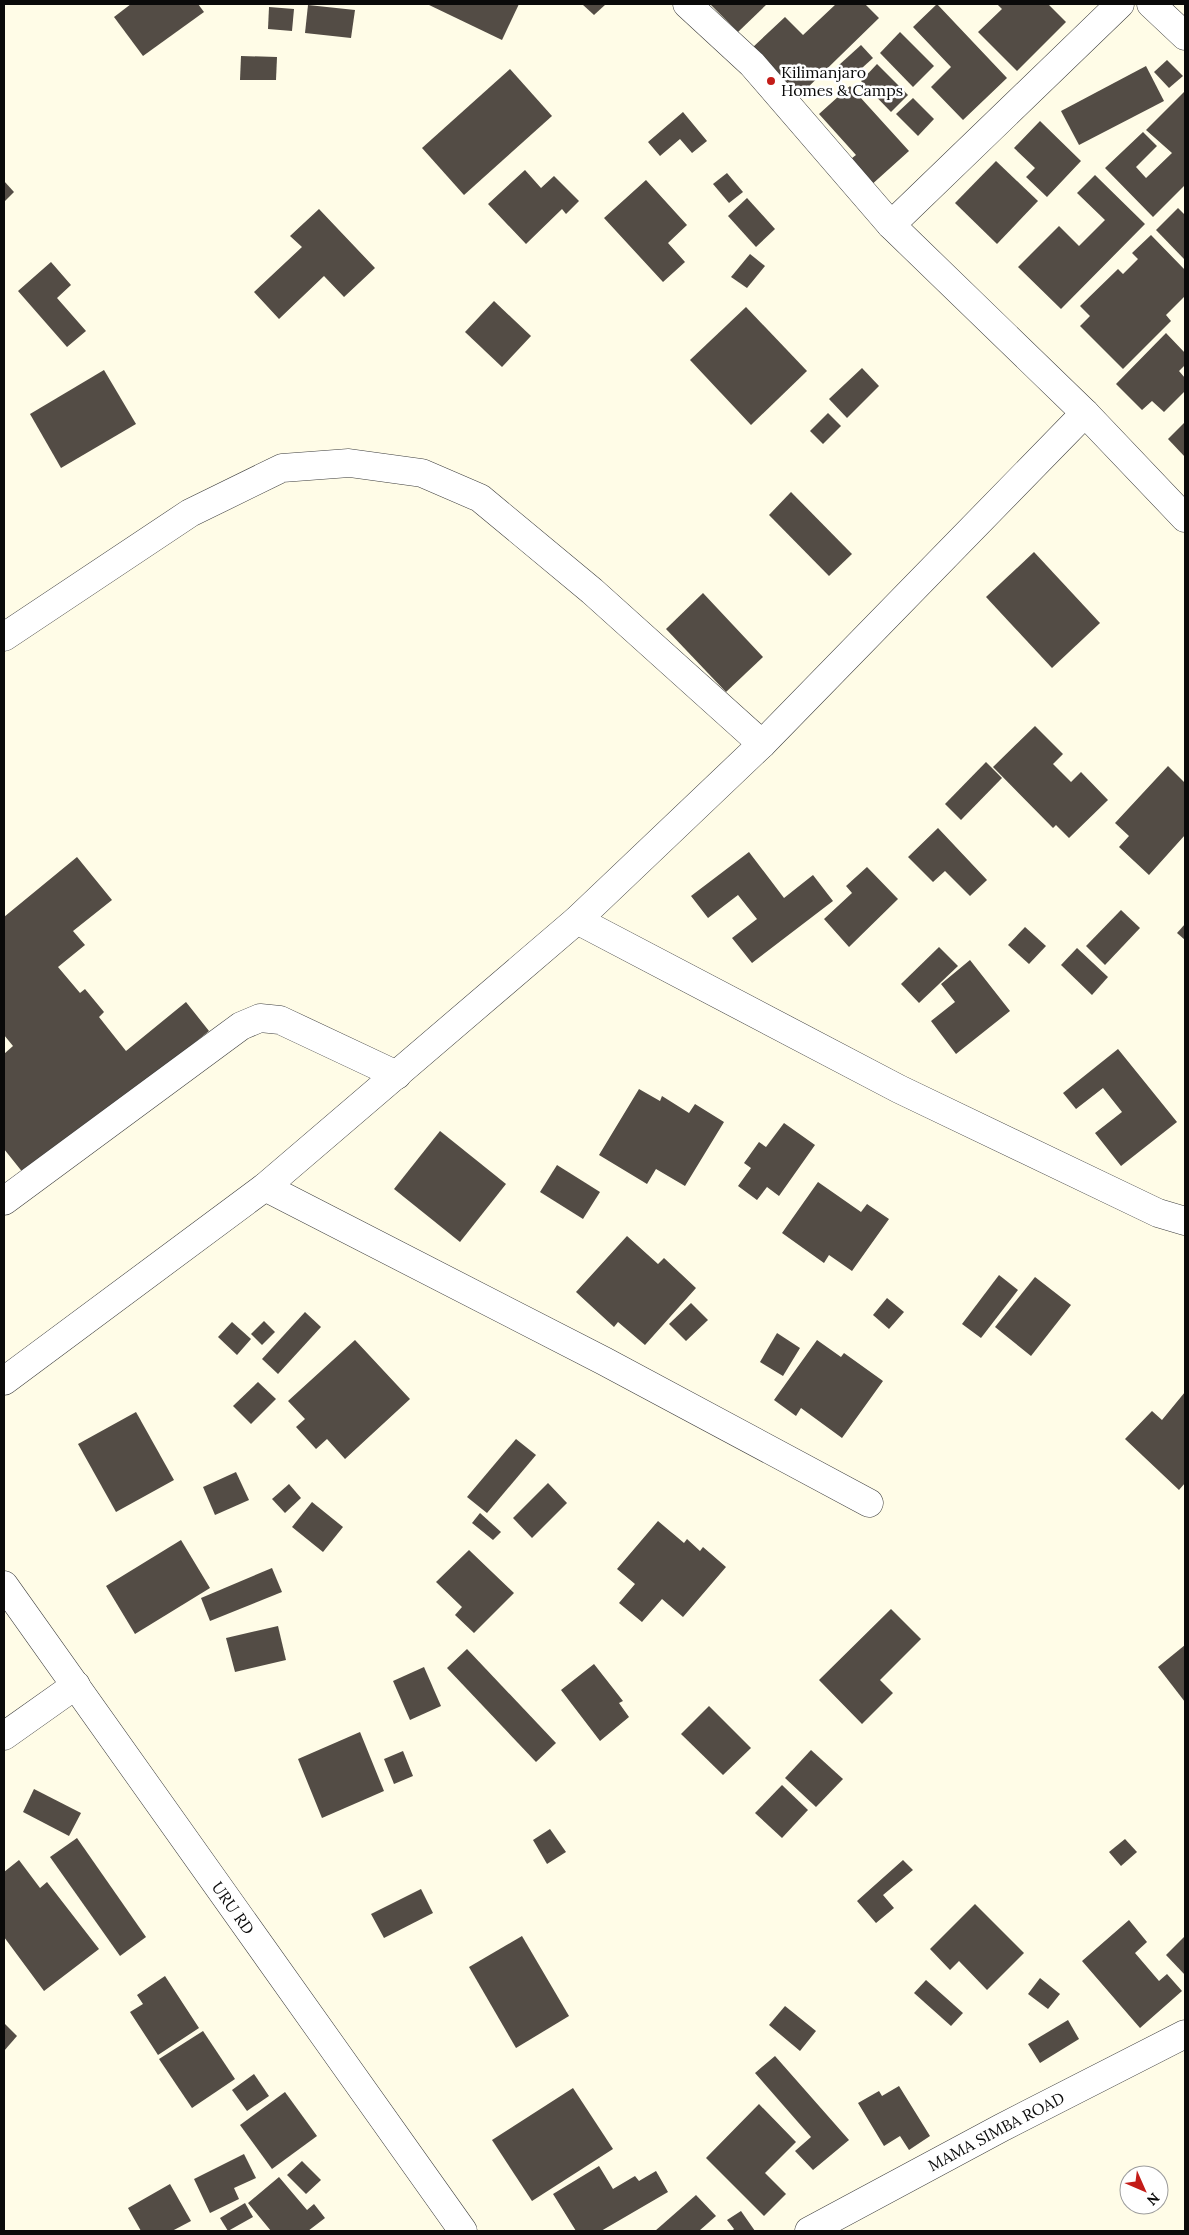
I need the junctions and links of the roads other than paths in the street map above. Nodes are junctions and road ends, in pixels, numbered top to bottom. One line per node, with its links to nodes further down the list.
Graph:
1 (687, 4): 5 (street)
2 (1120, 4): 5 (street)
3 (1151, 4): 4 (street)
4 (1185, 36)
5 (891, 225): 6 (street)
6 (1085, 413): 7 (street); 9 (street)
7 (1185, 518)
8 (4, 637): 9 (street)
9 (762, 744): 10 (street)
10 (577, 920): 11 (street); 14 (street)
11 (397, 1075): 12 (street); 13 (street)
12 (266, 1187): 15 (street); 16 (street)
13 (4, 1201)
14 (1185, 1221)
15 (4, 1381)
16 (869, 1503)
17 (4, 1586): 18 (street, URU RD)
18 (76, 1685): 19 (street); 21 (street, URU RD)
19 (4, 1736)
20 (1185, 2034): 22 (street, MAMA SIMBA ROAD)
21 (462, 2231)
22 (809, 2231)

